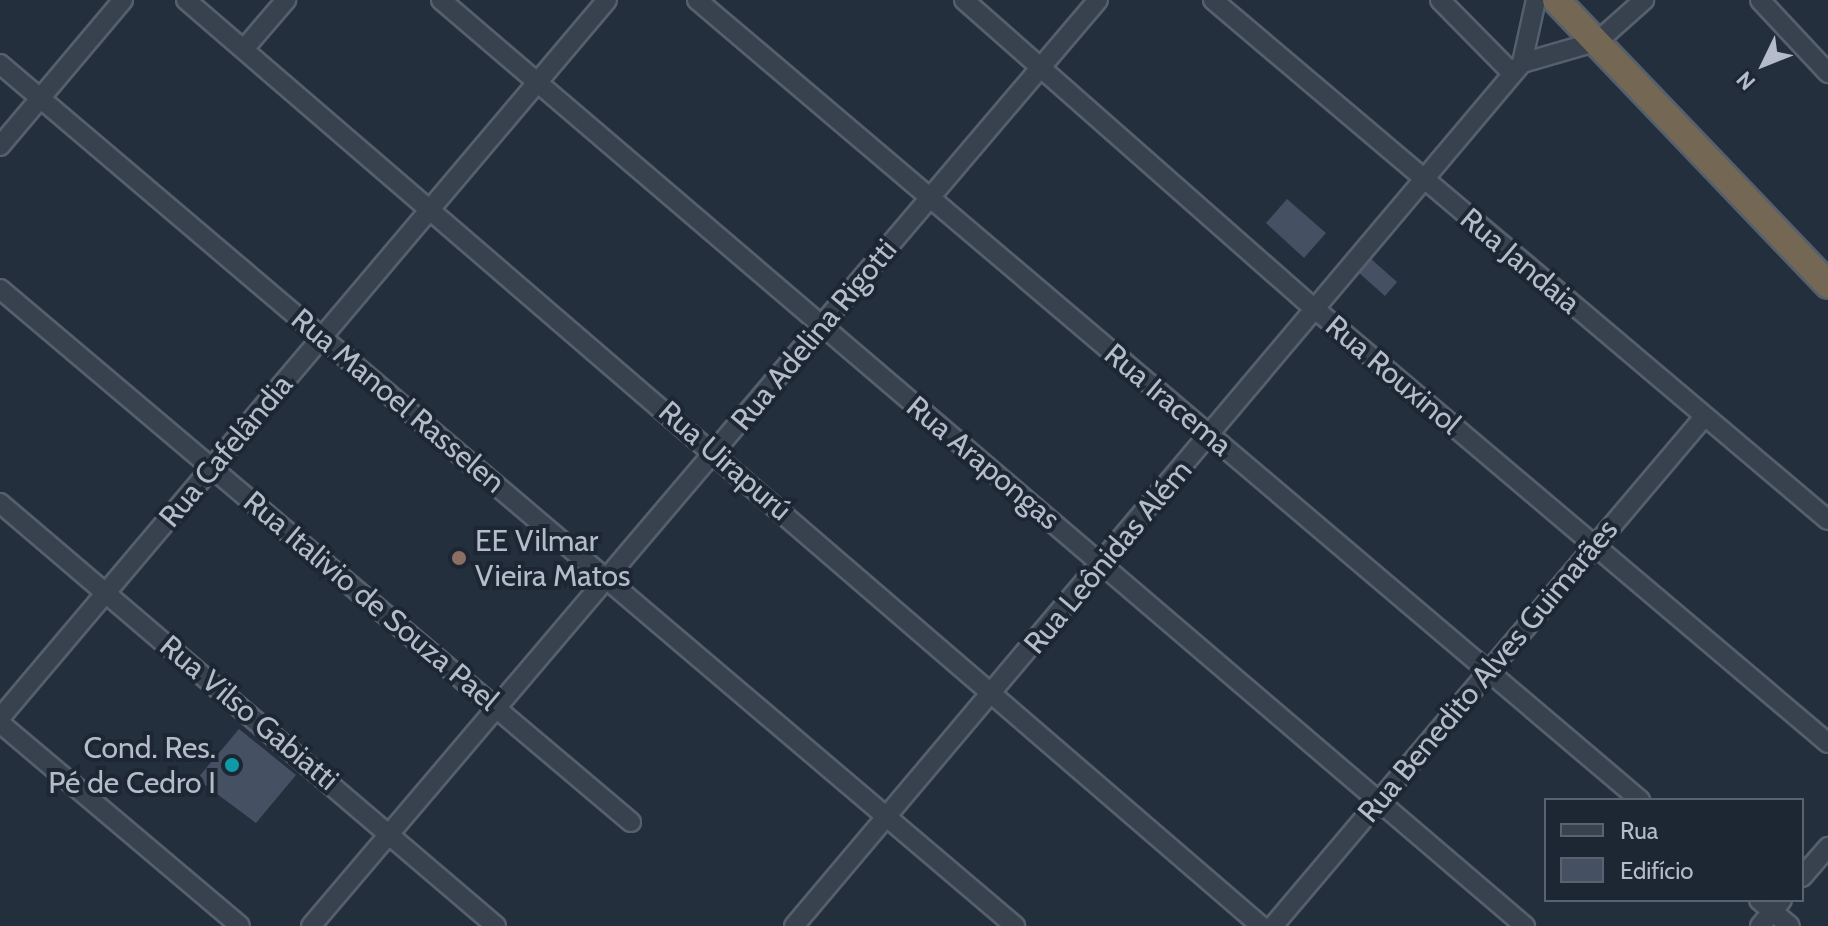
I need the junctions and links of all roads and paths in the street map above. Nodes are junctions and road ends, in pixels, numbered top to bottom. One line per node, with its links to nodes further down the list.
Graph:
1 (123, 0): 22 (street)
2 (186, 0): 16 (street, Rua Uirapurú)
3 (286, 0): 16 (street)
4 (441, 0): 21 (street, Rua Arapongas)
5 (607, 0): 21 (street, Rua Cafelândia)
6 (697, 0): 25 (street, Rua Iracema)
7 (964, 0): 18 (street, Rua Rouxinol)
8 (1098, 0): 18 (street, Rua Adelina Rigotti)
9 (1213, 0): 24 (street, Rua Jandaia)
10 (1440, 0): 19 (street)
11 (1536, 0): 19 (street)
12 (1644, 0): 15 (street)
13 (1760, 0): 20 (street)
14 (1567, 2): 15 (highway)
15 (1598, 41): 19 (street); 27 (highway)
16 (244, 49): 26 (street, Rua Uirapurú)
17 (0, 64): 22 (street, Rua Manoel Rasselen)
18 (1042, 65): 25 (street, Rua Adelina Rigotti); 29 (street, Rua Rouxinol)
19 (1517, 68): 24 (street, Rua Leônidas Além)
20 (1826, 69)
21 (538, 82): 26 (street, Rua Cafelândia); 30 (street, Rua Arapongas)
22 (40, 98): 23 (street); 31 (street, Rua Manoel Rasselen)
23 (0, 146)
24 (1426, 181): 29 (street, Rua Leônidas Além); 32 (street, Rua Jandaia)
25 (930, 198): 30 (street, Rua Adelina Rigotti); 33 (street, Rua Iracema)
26 (432, 207): 31 (street, Rua Cafelândia); 34 (street, Rua Uirapurú)
27 (1828, 285)
28 (0, 289): 35 (street, Rua Italivio de Souza Pael)
29 (1315, 309): 33 (street, Rua Leônidas Além); 38 (street, Rua Rouxinol)
30 (822, 326): 34 (street, Rua Adelina Rigotti); 39 (street, Rua Arapongas)
31 (323, 337): 35 (street, Rua Cafelândia); 40 (street, Rua Manoel Rasselen)
32 (1704, 417): 37 (street, Rua Jandaia); 38 (street, Rua Benedito Alves Guimarães)
33 (1211, 436): 39 (street, Rua Leônidas Além); 42 (street, Rua Iracema)
34 (714, 452): 40 (street, Rua Adelina Rigotti); 43 (street, Rua Uirapurú)
35 (213, 467): 41 (street, Rua Cafelândia); 44 (street, Rua Italivio de Souza Pael)
36 (0, 503): 41 (street, Rua Vilso Gabiatti)
37 (1828, 520)
38 (1594, 546): 42 (street, Rua Benedito Alves Guimarães); 46 (street, Rua Rouxinol)
39 (1101, 565): 43 (street, Rua Leônidas Além); 48 (street, Rua Arapongas)
40 (607, 579): 44 (street, Rua Adelina Rigotti); 49 (street, Rua Manoel Rasselen)
41 (107, 592): 45 (street, Rua Cafelândia); 51 (street, Rua Vilso Gabiatti)
42 (1487, 672): 47 (street, Rua Iracema); 48 (street, Rua Benedito Alves Guimarães)
43 (993, 692): 49 (street, Rua Leônidas Além); 60 (street, Rua Uirapurú)
44 (496, 708): 50 (street, Rua Italivio de Souza Pael); 51 (street, Rua Adelina Rigotti)
45 (0, 720): 55 (street)
46 (1828, 743)
47 (1638, 798)
48 (1378, 800): 61 (street, Rua Benedito Alves Guimarães); 62 (street, Rua Arapongas)
49 (887, 818): 58 (street, Rua Leônidas Além); 59 (street, Rua Manoel Rasselen)
50 (631, 822)
51 (390, 833): 56 (street, Rua Adelina Rigotti); 57 (street, Rua Vilso Gabiatti)
52 (1828, 847): 53 (street)
53 (1804, 875)
54 (1769, 909): 63 (street)
55 (240, 926)
56 (311, 926)
57 (496, 926)
58 (794, 926)
59 (1015, 926)
60 (1261, 926)
61 (1273, 926)
62 (1525, 926)
63 (1790, 926)

